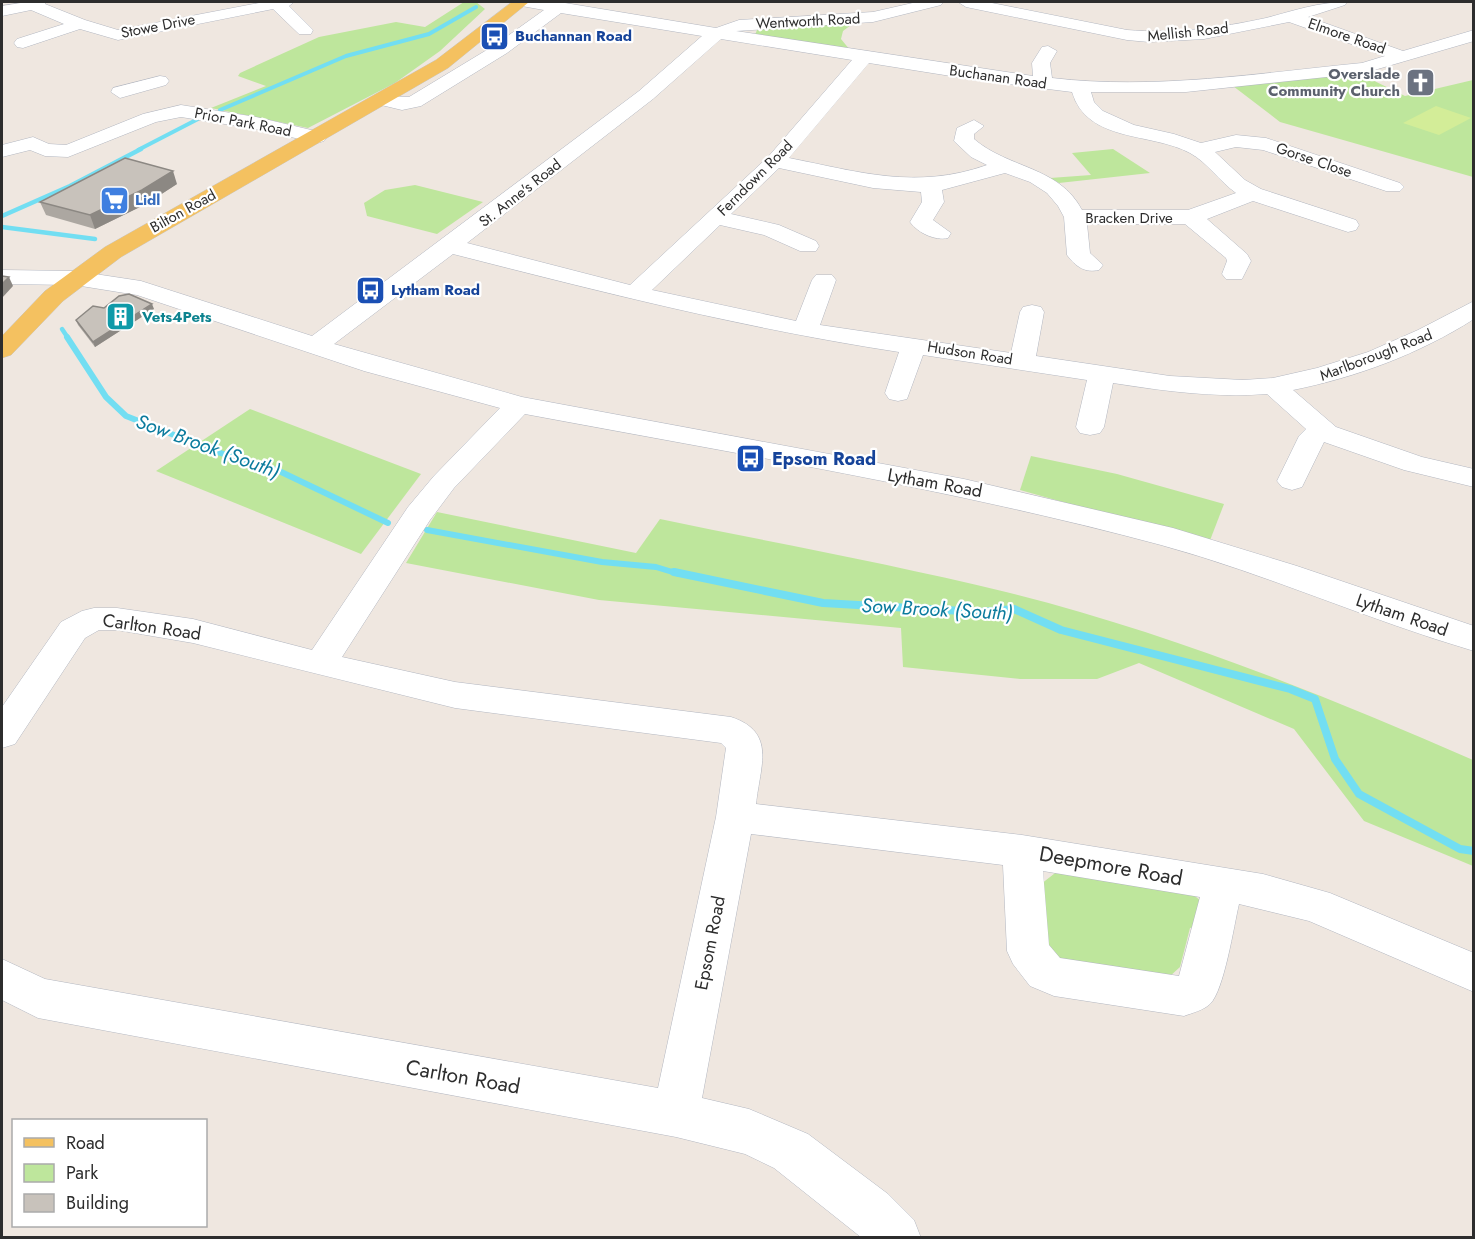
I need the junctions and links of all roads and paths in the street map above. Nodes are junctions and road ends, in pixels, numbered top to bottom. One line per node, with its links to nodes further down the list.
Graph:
1 (279, 2): 19 (street); 20 (street, Stowe Drive)
2 (508, 2): 31 (main road, Bilton Road)
3 (522, 2): 9 (street); 31 (main road, Bilton Road)
4 (935, 2): 21 (street, Wentworth Road)
5 (966, 2): 11 (street, Mellish Road)
6 (1339, 2): 13 (street, Mellish Road)
7 (36, 3): 12 (street, Stowe Drive); 15 (street, Stowe Drive)
8 (1272, 4): 16 (street)
9 (559, 7): 21 (street); 38 (street)
10 (1080, 8): 14 (street)
11 (1004, 9): 14 (street, Mellish Road); 17 (street)
12 (2, 11)
13 (1289, 16): 16 (street, Mellish Road); 30 (street, Elmore Road)
14 (1065, 20): 16 (street, Mellish Road)
15 (71, 21): 18 (street); 22 (street, Stowe Drive); 25 (street)
16 (1258, 22)
17 (992, 23)
18 (42, 24)
19 (276, 26)
20 (155, 28): 22 (street, Stowe Drive); 24 (street)
21 (731, 31): 29 (street); 54 (street, St. Anne's Road)
22 (107, 32): 26 (street)
23 (1473, 35): 30 (street, Buchanan Road)
24 (191, 38)
25 (23, 43)
26 (76, 43)
27 (925, 49): 32 (street)
28 (1048, 51): 34 (street)
29 (866, 56): 32 (street); 44 (street, Ferndown Road)
30 (1404, 57): 36 (street, Buchanan Road)
31 (442, 64): 38 (main road, Bilton Road)
32 (908, 71): 34 (street, Buchanan Road)
33 (160, 81): 35 (street)
34 (1043, 84): 36 (street, Buchanan Road)
35 (141, 86): 37 (street); 39 (street, Prior Park Road)
36 (1080, 87): 42 (street)
37 (120, 92)
38 (384, 100): 41 (main road, Bilton Road)
39 (169, 112): 41 (street, Prior Park Road); 43 (street, Prior Park Road)
40 (963, 129): 45 (street, Bracken Drive)
41 (317, 137): 60 (main road, Bilton Road)
42 (1199, 150): 47 (street, Gorse Close); 48 (street)
43 (2, 151)
44 (775, 161): 46 (street); 49 (street, Ferndown Road)
45 (1005, 166): 46 (street); 50 (street, Bracken Drive)
46 (929, 185): 53 (street)
47 (1394, 186)
48 (1253, 194): 51 (street, Bracken Drive); 52 (street)
49 (716, 217): 55 (street); 61 (street, Ferndown Road)
50 (1075, 217): 51 (street, Bracken Drive); 56 (street)
51 (1191, 217): 57 (street)
52 (1348, 225)
53 (924, 229)
54 (451, 246): 61 (street, Hudson Road); 65 (street, St. Anne's Road)
55 (810, 248)
56 (1076, 259)
57 (1242, 269)
58 (2, 277): 60 (street, Lytham Road)
59 (826, 277): 64 (street)
60 (75, 278): 65 (street, Lytham Road); 67 (main road, Bilton Road)
61 (635, 293): 64 (street, Hudson Road)
62 (1473, 308): 71 (street, Marlborough Road)
63 (1032, 312): 68 (street)
64 (805, 330): 66 (street, Hudson Road)
65 (316, 345): 72 (street, Lytham Road)
66 (914, 345): 68 (street, Hudson Road); 70 (street)
67 (2, 351)
68 (1022, 362): 69 (street, Hudson Road)
69 (1101, 376): 71 (street, Hudson Road); 73 (street)
70 (909, 386)
71 (1273, 386): 74 (street)
72 (519, 405): 77 (street, Lytham Road); 78 (street)
73 (1090, 427)
74 (1326, 433): 75 (street); 76 (street)
75 (1473, 478)
76 (1292, 481)
77 (1473, 639)
78 (320, 664): 79 (street, Carlton Road); 80 (street, Epsom Road)
79 (2, 734)
80 (735, 817): 81 (street, Deepmore Road); 85 (street, Epsom Road)
81 (1022, 850): 82 (street, Deepmore Road); 82 (street)
82 (1223, 886): 83 (street, Deepmore Road)
83 (1473, 973)
84 (2, 978): 85 (street, Carlton Road)
85 (676, 1114): 86 (street, Carlton Road)
86 (896, 1238)

